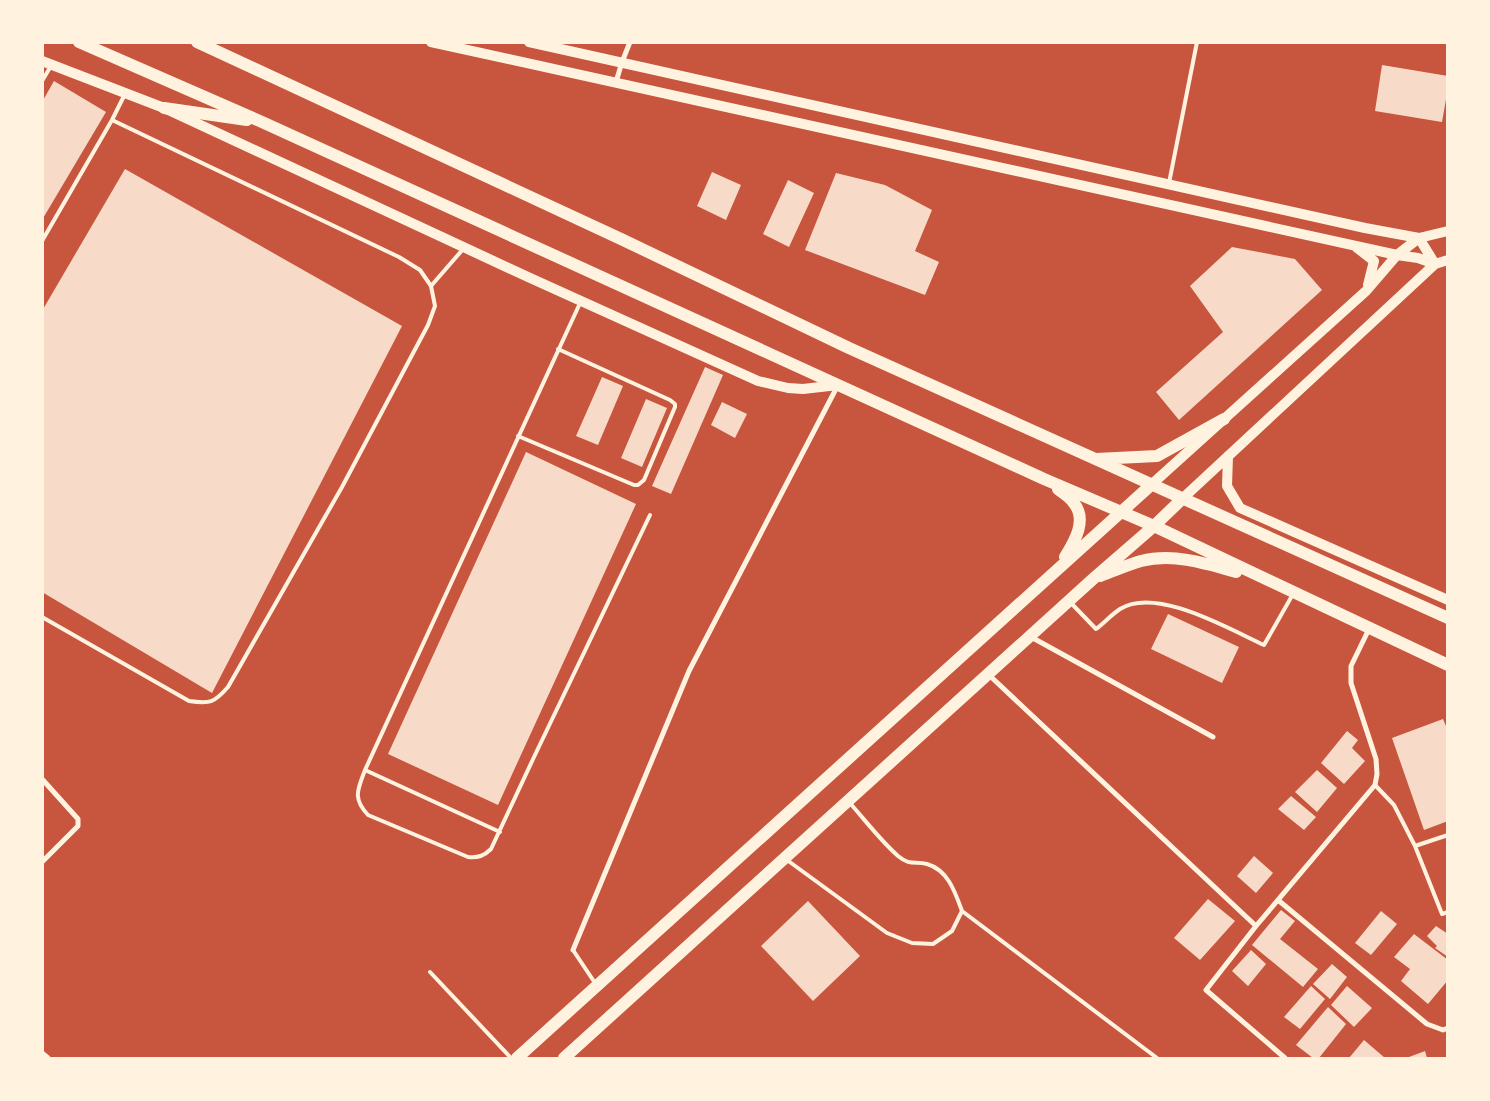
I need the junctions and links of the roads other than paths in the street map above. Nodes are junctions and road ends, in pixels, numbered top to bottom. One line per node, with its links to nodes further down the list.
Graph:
1 (79, 42): 14 (main road)
2 (197, 42): 32 (main road)
3 (431, 42): 10 (main road)
4 (529, 42): 7 (main road)
5 (630, 42): 7 (street)
6 (1197, 42): 15 (lane)
7 (622, 62): 10 (street); 15 (main road)
8 (47, 63): 9 (lane); 11 (main road)
9 (42, 81)
10 (616, 83): 19 (main road)
11 (126, 92): 12 (main road); 13 (lane)
12 (164, 108): 14 (main road); 20 (main road)
13 (112, 120): 18 (lane); 24 (lane)
14 (262, 122): 28 (main road)
15 (1169, 184): 17 (main road)
16 (1448, 231): 17 (main road)
17 (1419, 238): 21 (main road); 23 (main road)
18 (42, 240)
19 (1352, 244): 21 (main road); 25 (main road)
20 (464, 248): 24 (lane); 26 (main road)
21 (1397, 255): 23 (main road); 25 (main road)
22 (1448, 260): 23 (main road)
23 (1435, 264): 31 (main road)
24 (431, 286): 45 (lane)
25 (1366, 291): 29 (main road)
26 (581, 302): 27 (lane); 28 (main road)
27 (558, 349): 30 (lane); 30 (lane)
28 (838, 385): 33 (main road); 65 (street)
29 (1224, 420): 32 (main road); 34 (main road)
30 (518, 436): 52 (lane)
31 (1228, 456): 35 (main road); 43 (main road)
32 (1093, 459): 34 (main road)
33 (1044, 479): 36 (main road); 39 (main road)
34 (1151, 485): 35 (main road); 36 (main road)
35 (1182, 499): 38 (main road); 46 (main road)
36 (1121, 511): 38 (main road); 39 (main road)
37 (650, 515): 56 (lane)
38 (1154, 526): 40 (main road); 41 (main road)
39 (1057, 569): 67 (main road)
40 (1093, 579): 41 (main road); 44 (main road)
41 (1269, 581): 42 (main road)
42 (1294, 592): 44 (lane); 47 (main road)
43 (1448, 600)
44 (1070, 602): 48 (main road)
45 (42, 617)
46 (1447, 617)
47 (1369, 628): 49 (main road); 54 (street)
48 (1031, 636): 50 (main road); 51 (street)
49 (1448, 665)
50 (988, 675): 55 (main road); 64 (street)
51 (1213, 737)
52 (365, 770): 56 (lane); 56 (lane)
53 (42, 779): 60 (street)
54 (1375, 785): 58 (lane); 61 (street)
55 (848, 801): 59 (main road); 62 (lane)
56 (500, 832)
57 (1448, 835): 58 (lane)
58 (1415, 846): 63 (lane)
59 (785, 858): 62 (lane); 73 (main road)
60 (42, 862)
61 (1278, 900): 64 (street); 68 (street)
62 (962, 911): 74 (lane)
63 (1448, 912)
64 (1256, 926): 75 (street)
65 (573, 950): 67 (lane)
66 (430, 972): 71 (lane)
67 (597, 986): 72 (main road)
68 (1448, 1028)
69 (42, 1053): 70 (street)
70 (48, 1058)
71 (511, 1058)
72 (517, 1058)
73 (564, 1058)
74 (1157, 1058)
75 (1285, 1058)

